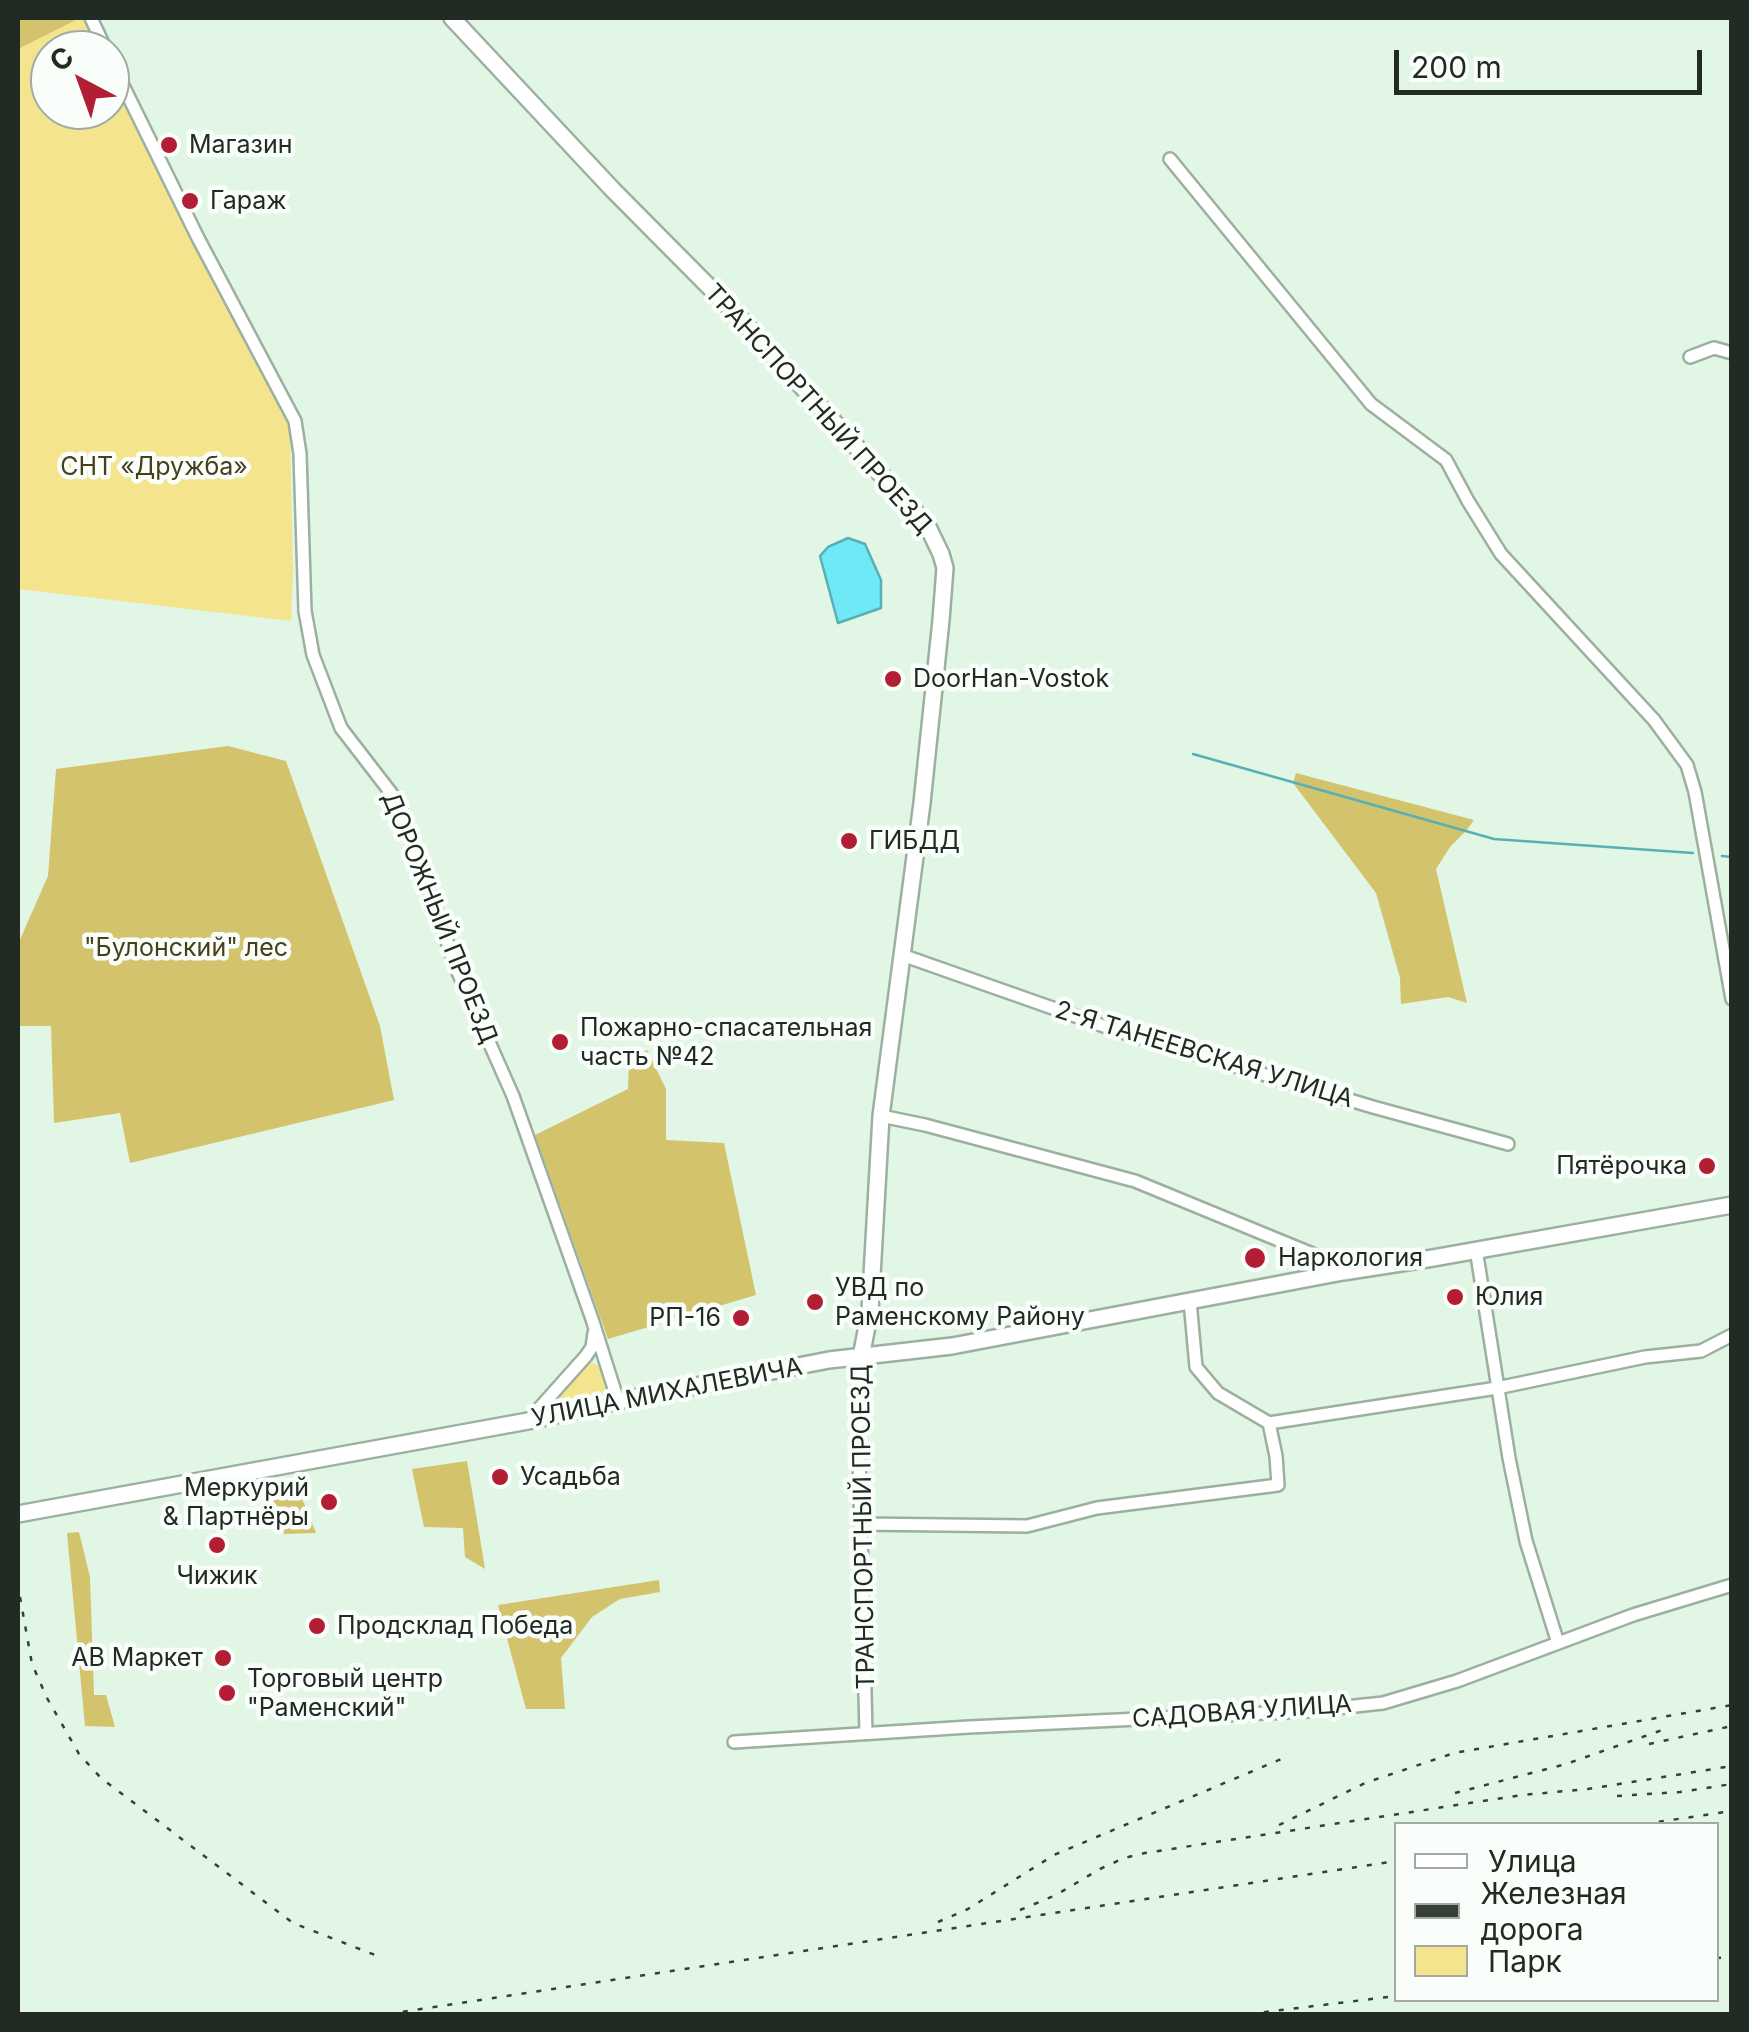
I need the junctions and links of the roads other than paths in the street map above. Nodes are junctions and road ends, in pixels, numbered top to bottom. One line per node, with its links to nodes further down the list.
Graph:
1 (452, 18): 6 (main road, ТРАНСПОРТНЫЙ ПРОЕЗД)
2 (130, 99): 14 (street, ДОРОЖНЫЙ ПРОЕЗД)
3 (1170, 159): 7 (street)
4 (1732, 353): 5 (street)
5 (1690, 358)
6 (902, 956): 8 (main road, ТРАНСПОРТНЫЙ ПРОЕЗД); 9 (street, 2-Я ТАНЕЕВСКАЯ УЛИЦА)
7 (1732, 999)
8 (881, 1116): 12 (street); 16 (main road, ТРАНСПОРТНЫЙ ПРОЕЗД)
9 (1508, 1144)
10 (1732, 1206): 11 (main road, УЛИЦА МИХАЛЕВИЧА)
11 (1476, 1249): 12 (main road, УЛИЦА МИХАЛЕВИЧА); 17 (street)
12 (1343, 1272): 13 (main road, УЛИЦА МИХАЛЕВИЧА)
13 (1190, 1302): 16 (main road, УЛИЦА МИХАЛЕВИЧА); 20 (street)
14 (592, 1319): 18 (street, ДОРОЖНЫЙ ПРОЕЗД); 19 (street)
15 (1732, 1335): 17 (street)
16 (861, 1357): 18 (main road, УЛИЦА МИХАЛЕВИЧА); 22 (street, ТРАНСПОРТНЫЙ ПРОЕЗД)
17 (1497, 1388): 20 (street); 24 (street)
18 (618, 1401): 19 (main road, УЛИЦА МИХАЛЕВИЧА)
19 (528, 1421): 21 (main road, УЛИЦА МИХАЛЕВИЧА)
20 (1269, 1423): 22 (street)
21 (18, 1514)
22 (860, 1524): 25 (street, ТРАНСПОРТНЫЙ ПРОЕЗД)
23 (1732, 1584): 24 (street, САДОВАЯ УЛИЦА)
24 (1558, 1643): 25 (street, САДОВАЯ УЛИЦА)
25 (866, 1733): 26 (street, САДОВАЯ УЛИЦА)
26 (734, 1742)

